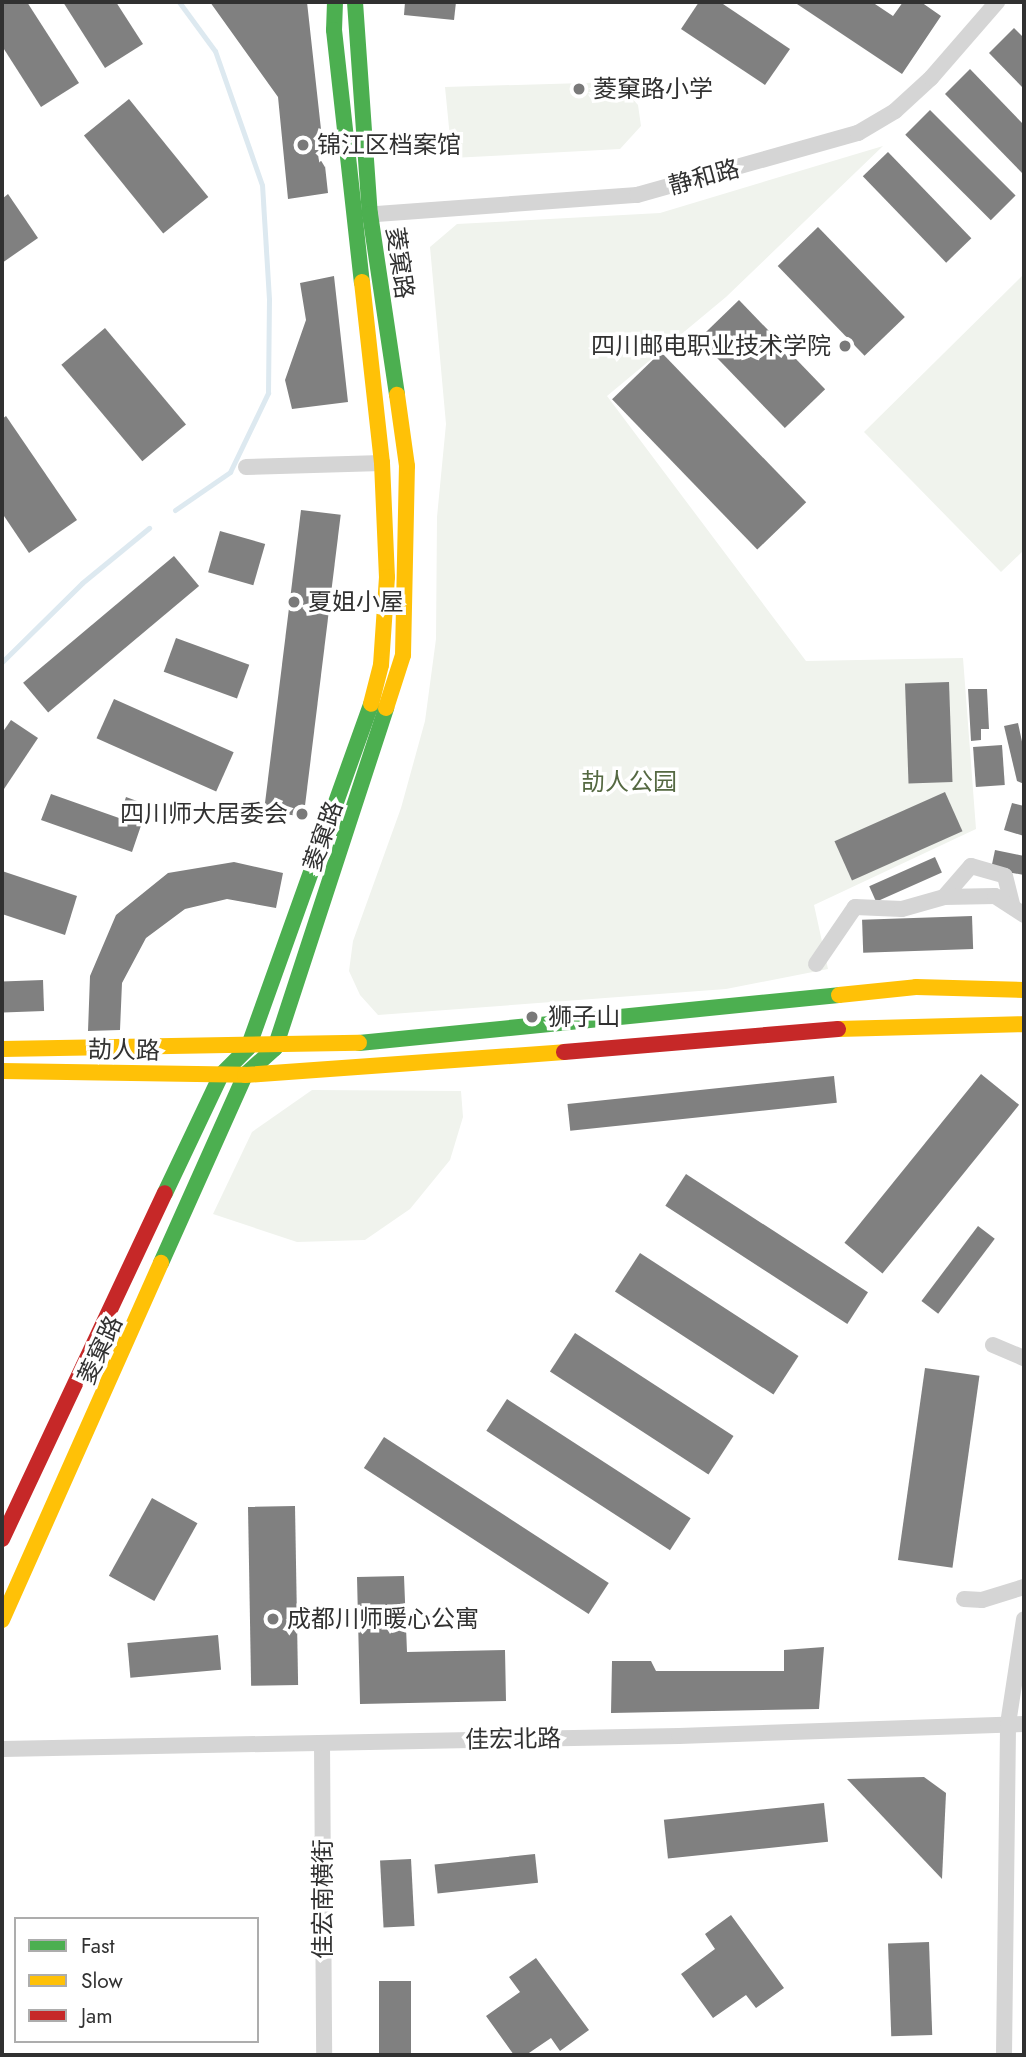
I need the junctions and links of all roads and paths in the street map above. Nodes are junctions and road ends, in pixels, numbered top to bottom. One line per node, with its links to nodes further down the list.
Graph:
1 (335, 2): 4 (street, 菱窠路)
2 (355, 2): 4 (street, 菱窠路)
3 (997, 2): 4 (street, 静和路)
4 (362, 215): 5 (street, 菱窠路); 13 (street, 菱窠路)
5 (383, 463): 6 (street); 12 (street, 菱窠路)
6 (246, 467)
7 (944, 897): 8 (street); 8 (street); 9 (street)
8 (1018, 911)
9 (816, 964)
10 (1024, 990): 13 (street)
11 (1024, 1024): 17 (street, 劼人路)
12 (248, 1048): 13 (street); 14 (street); 16 (street, 菱窠路)
13 (275, 1048): 17 (street, 菱窠路)
14 (2, 1049)
15 (2, 1071): 16 (street, 劼人路)
16 (221, 1075): 17 (street, 劼人路); 20 (street, 菱窠路)
17 (245, 1075): 24 (street, 菱窠路)
18 (993, 1345): 19 (street)
19 (1024, 1358)
20 (2, 1539)
21 (1024, 1587): 22 (street)
22 (964, 1599)
23 (1024, 1619): 25 (street)
24 (2, 1620)
25 (1016, 1724): 26 (street, 佳宏北路); 29 (street)
26 (323, 1743): 27 (street, 佳宏北路); 28 (street, 佳宏南横街)
27 (2, 1749)
28 (324, 2055)
29 (1004, 2055)

